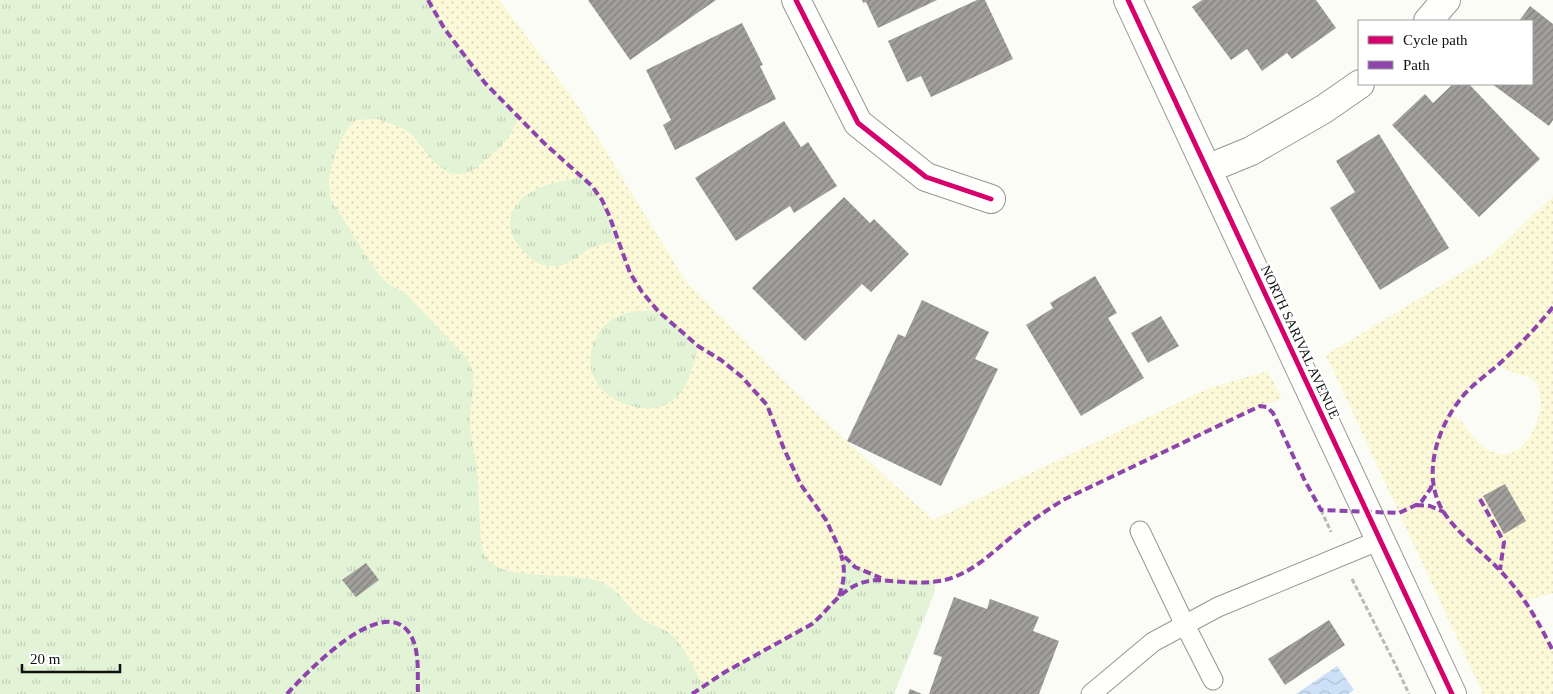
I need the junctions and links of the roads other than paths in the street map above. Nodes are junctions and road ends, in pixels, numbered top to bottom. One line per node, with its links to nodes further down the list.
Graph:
1 (796, 0): 7 (street)
2 (1128, 0): 6 (street, NORTH SARIVAL AVENUE)
3 (1446, 0): 4 (street)
4 (1429, 20)
5 (1359, 85): 6 (street)
6 (1207, 169): 9 (street, NORTH SARIVAL AVENUE)
7 (990, 199)
8 (1140, 532): 10 (lane)
9 (1380, 540): 10 (lane); 13 (street, NORTH SARIVAL AVENUE)
10 (1185, 625): 11 (lane); 12 (lane)
11 (1213, 680)
12 (1091, 694)
13 (1452, 694)

